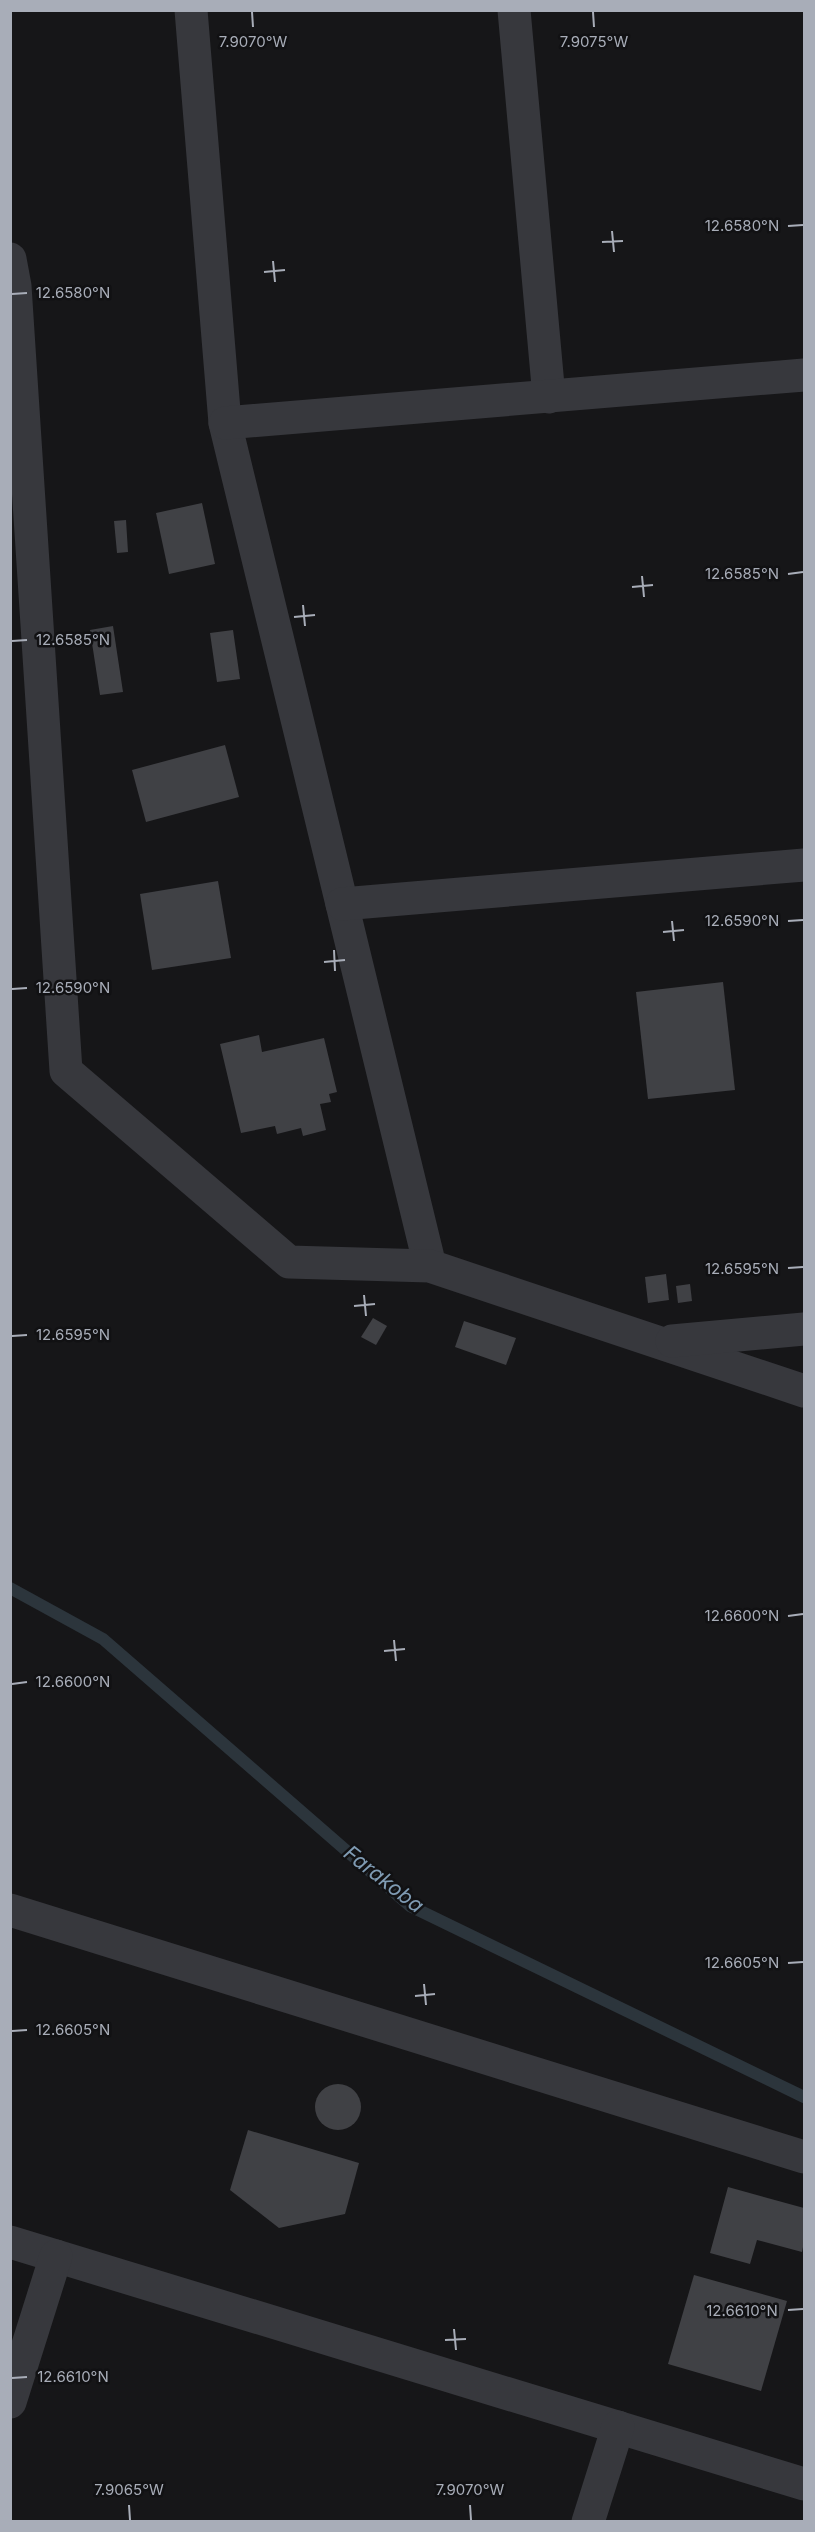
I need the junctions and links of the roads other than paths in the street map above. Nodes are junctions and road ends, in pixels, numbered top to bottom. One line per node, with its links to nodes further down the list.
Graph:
1 (191, 10): 6 (street)
2 (514, 10): 5 (street)
3 (10, 259): 9 (street)
4 (804, 375): 5 (street)
5 (549, 397): 6 (street)
6 (225, 423): 8 (street)
7 (804, 865): 8 (street)
8 (342, 904): 9 (street)
9 (430, 1266): 11 (street)
10 (804, 1329): 11 (street)
11 (659, 1342): 12 (street)
12 (804, 1391)
13 (10, 1910): 14 (street)
14 (804, 2157)
15 (10, 2242): 16 (street)
16 (56, 2256): 17 (street); 18 (street)
17 (10, 2402)
18 (618, 2427): 19 (street); 20 (street)
19 (804, 2484)
20 (588, 2522)

